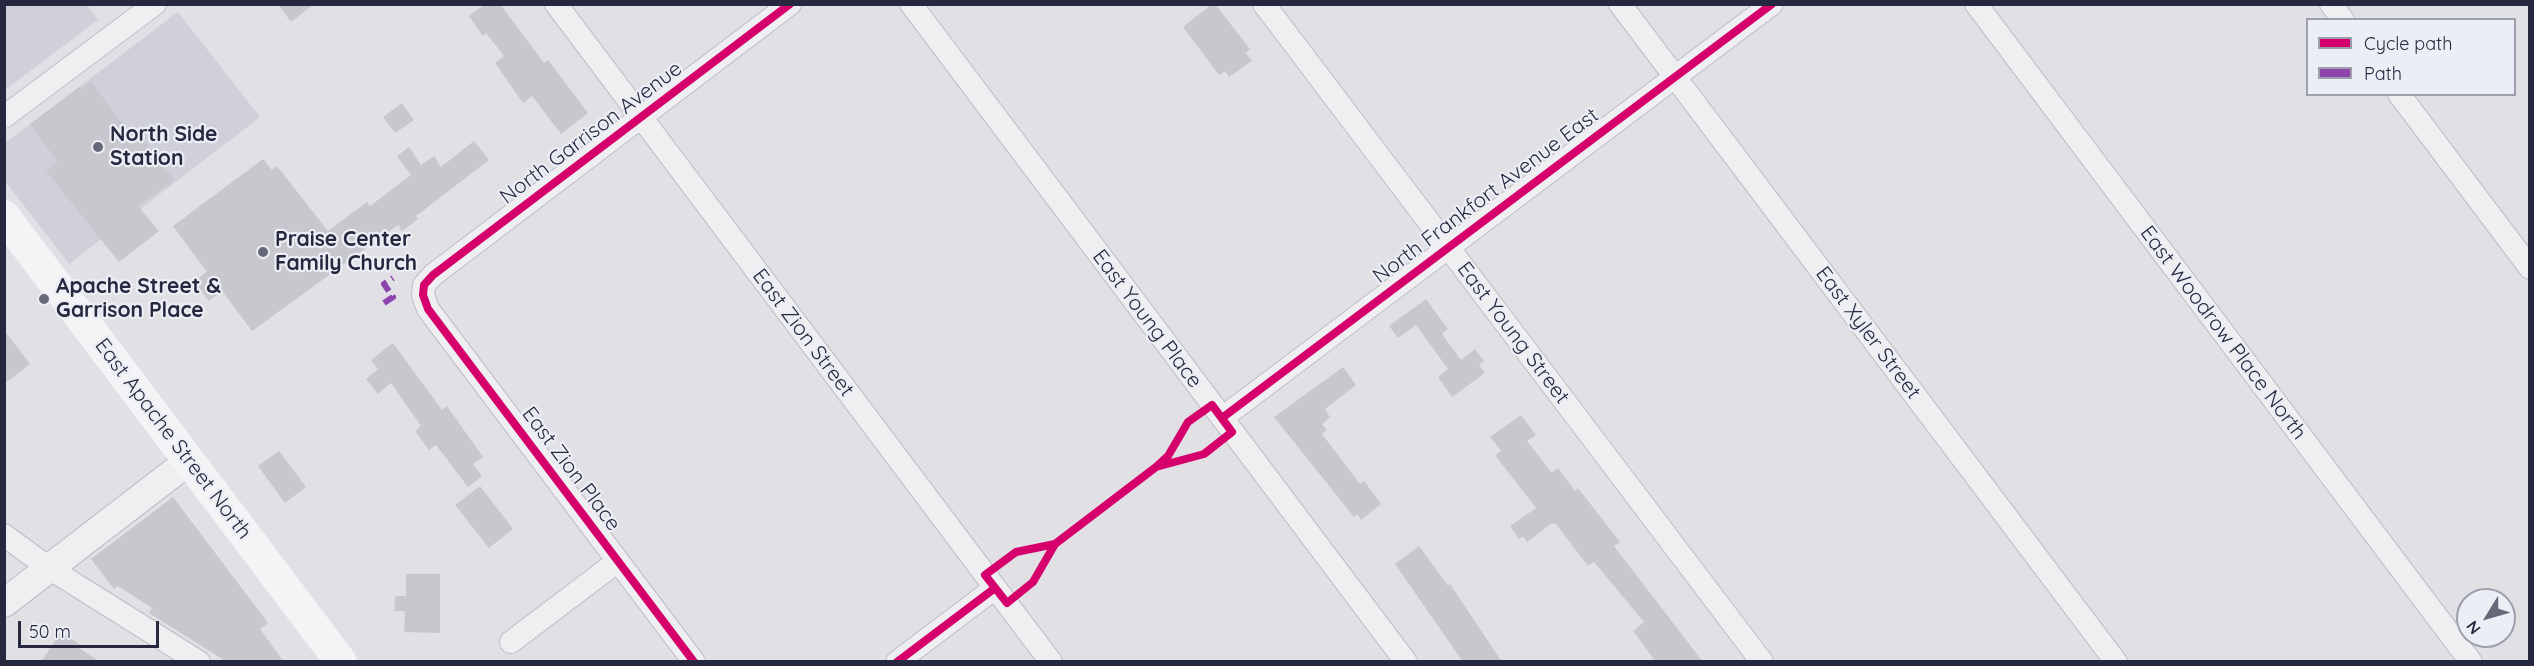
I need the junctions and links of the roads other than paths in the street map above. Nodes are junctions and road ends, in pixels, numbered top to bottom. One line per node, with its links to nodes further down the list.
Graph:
1 (155, 4): 13 (street)
2 (556, 4): 14 (street, East Zion Street)
3 (790, 4): 14 (street, North Garrison Avenue)
4 (912, 4): 19 (street, East Young Place)
5 (1264, 4): 16 (street, East Young Street)
6 (1620, 4): 11 (street, East Xyler Street)
7 (1772, 4): 11 (street, North Frankfort Avenue East)
8 (1976, 4): 35 (street, East Woodrow Place North)
9 (2331, 4): 10 (street)
10 (2342, 18)
11 (1674, 77): 16 (street, North Frankfort Avenue East); 34 (street, East Xyler Street)
12 (2400, 96): 17 (street)
13 (4, 117)
14 (641, 118): 18 (street, North Garrison Avenue); 24 (street, East Zion Street)
15 (4, 216): 20 (main road, East Apache Street North)
16 (1447, 247): 19 (street, North Frankfort Avenue East); 33 (street, East Young Street)
17 (2529, 268)
18 (423, 295): 22 (street, East Zion Place)
19 (1222, 418): 32 (street, East Young Place)
20 (190, 460): 23 (street); 28 (main road, East Apache Street North)
21 (4, 535): 23 (street)
22 (618, 561): 26 (street); 29 (street, East Zion Place)
23 (49, 568): 25 (street); 27 (street)
24 (995, 588): 30 (street); 31 (street, East Zion Street)
25 (4, 603)
26 (511, 642)
27 (200, 662)
28 (341, 662)
29 (694, 662)
30 (897, 662)
31 (1051, 662)
32 (1406, 662)
33 (1762, 662)
34 (2116, 662)
35 (2471, 662)

